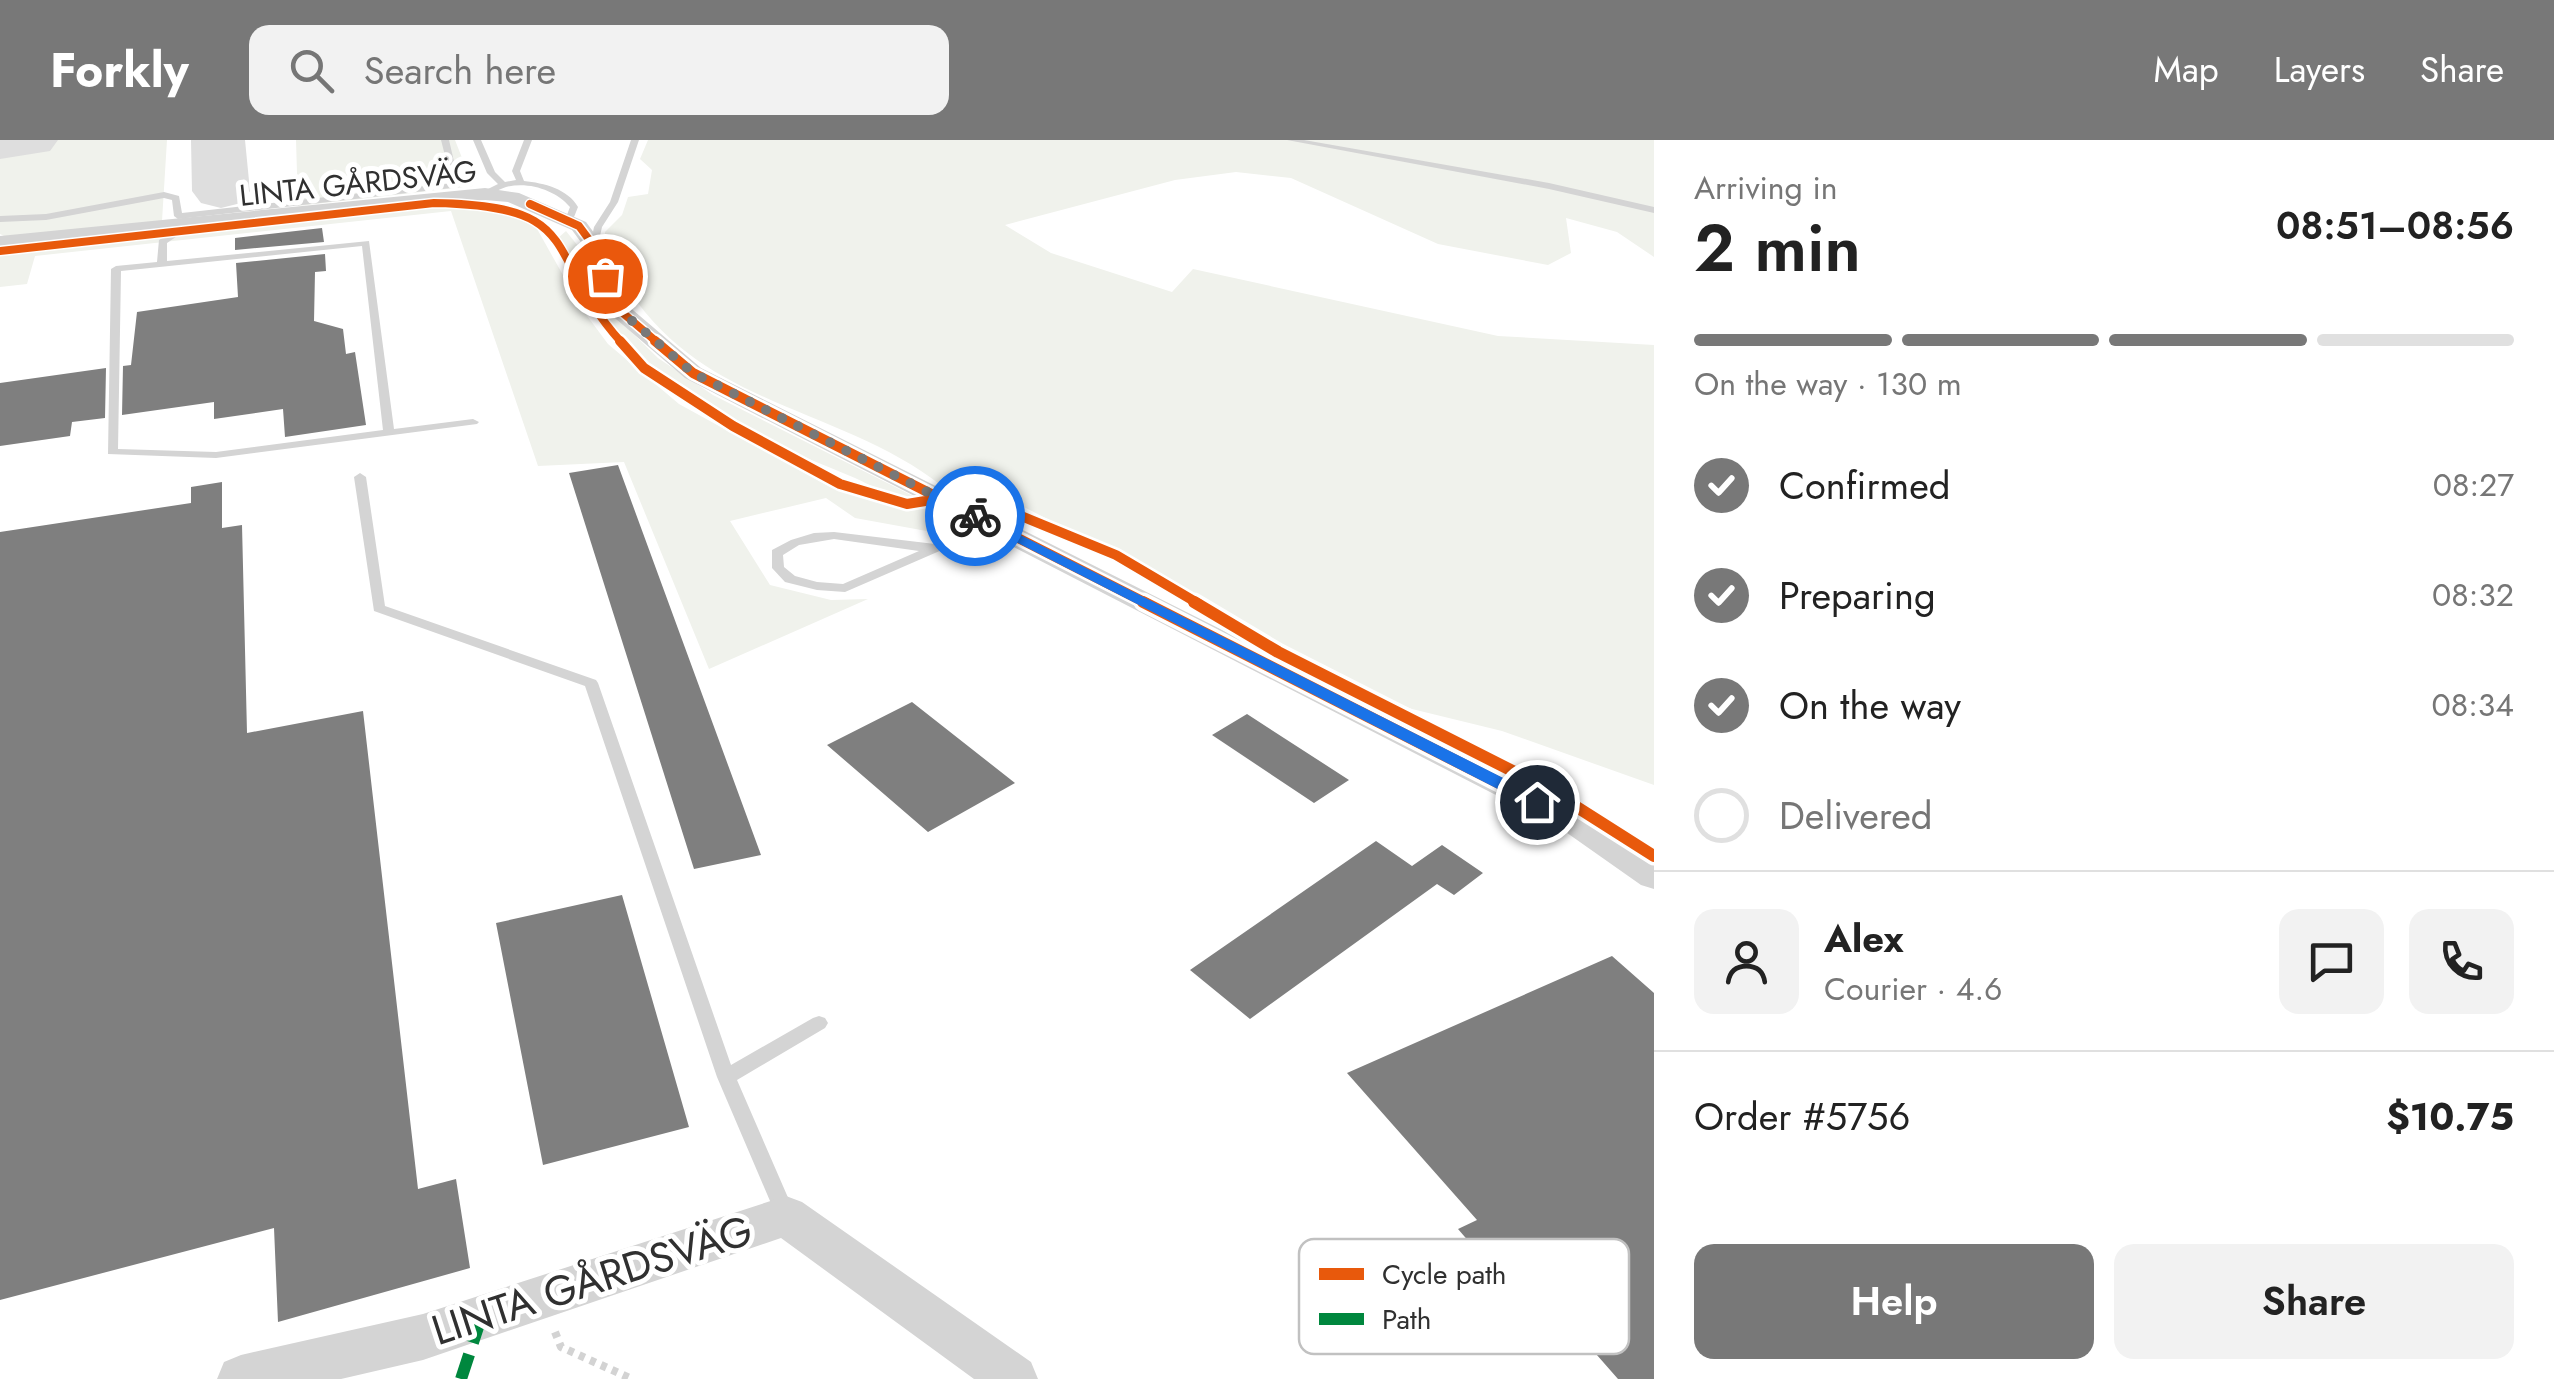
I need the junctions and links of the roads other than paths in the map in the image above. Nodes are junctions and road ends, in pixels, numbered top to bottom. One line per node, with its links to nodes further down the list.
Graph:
1 (445, 140): 9 (lane)
2 (477, 140): 7 (lane)
3 (528, 140): 6 (lane)
4 (634, 140): 13 (lane)
5 (1291, 140): 8 (lane)
6 (520, 180): 7 (lane); 10 (lane)
7 (493, 188): 10 (street, LINTA GÅRDSVÄG); 11 (street, LINTA GÅRDSVÄG)
8 (1654, 210)
9 (0, 219)
10 (569, 220): 13 (street, LINTA GÅRDSVÄG)
11 (191, 224): 12 (street, LINTA GÅRDSVÄG); 14 (lane)
12 (0, 242)
13 (593, 245): 18 (street, LINTA GÅRDSVÄG)
14 (162, 264): 16 (lane); 16 (lane)
15 (473, 422): 16 (lane)
16 (389, 434)
17 (360, 477): 22 (lane)
18 (991, 524): 19 (lane); 20 (street, LINTA GÅRDSVÄG)
19 (936, 548): 19 (lane)
20 (1654, 876)
21 (819, 1023): 22 (lane)
22 (726, 1077): 23 (lane)
23 (786, 1216): 24 (street, LINTA GÅRDSVÄG); 25 (street, LINTA GÅRDSVÄG)
24 (242, 1379)
25 (1014, 1379)

